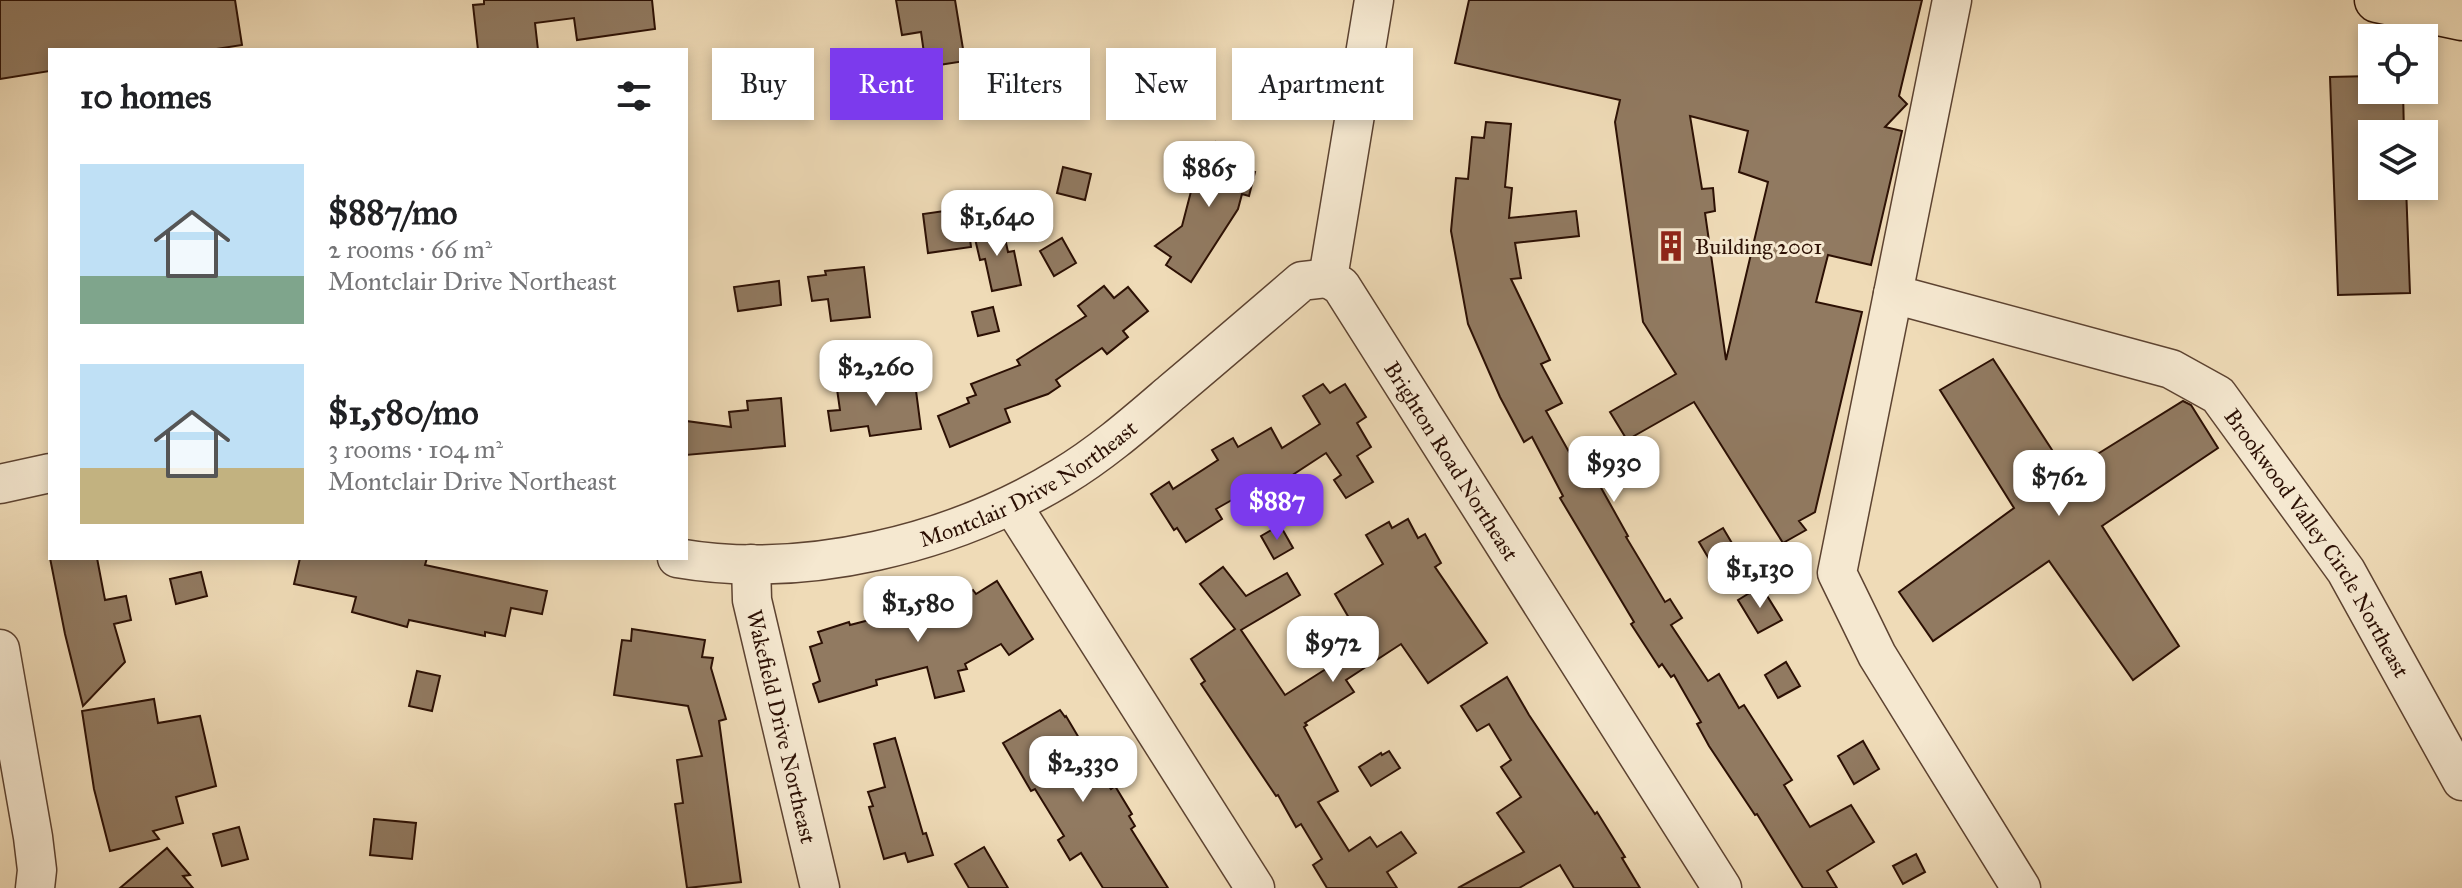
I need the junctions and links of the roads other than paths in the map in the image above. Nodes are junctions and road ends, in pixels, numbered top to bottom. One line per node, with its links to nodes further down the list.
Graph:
1 (1374, 0): 5 (street)
2 (1952, 0): 6 (street)
3 (2377, 0): 4 (highway)
4 (2462, 18)
5 (1328, 278): 9 (street, Montclair Drive Northeast); 17 (street, Brighton Road Northeast)
6 (1893, 294): 13 (street, Brookwood Valley Circle Northeast); 18 (street)
7 (48, 473): 8 (street)
8 (0, 484)
9 (1012, 505): 11 (street, Montclair Drive Northeast); 16 (street)
10 (688, 559): 11 (street, Montclair Drive Northeast)
11 (751, 564): 15 (street, Wakefield Drive Northeast)
12 (0, 649): 14 (street)
13 (2462, 781)
14 (35, 888)
15 (820, 888)
16 (1255, 888)
17 (1722, 888)
18 (2021, 888)

